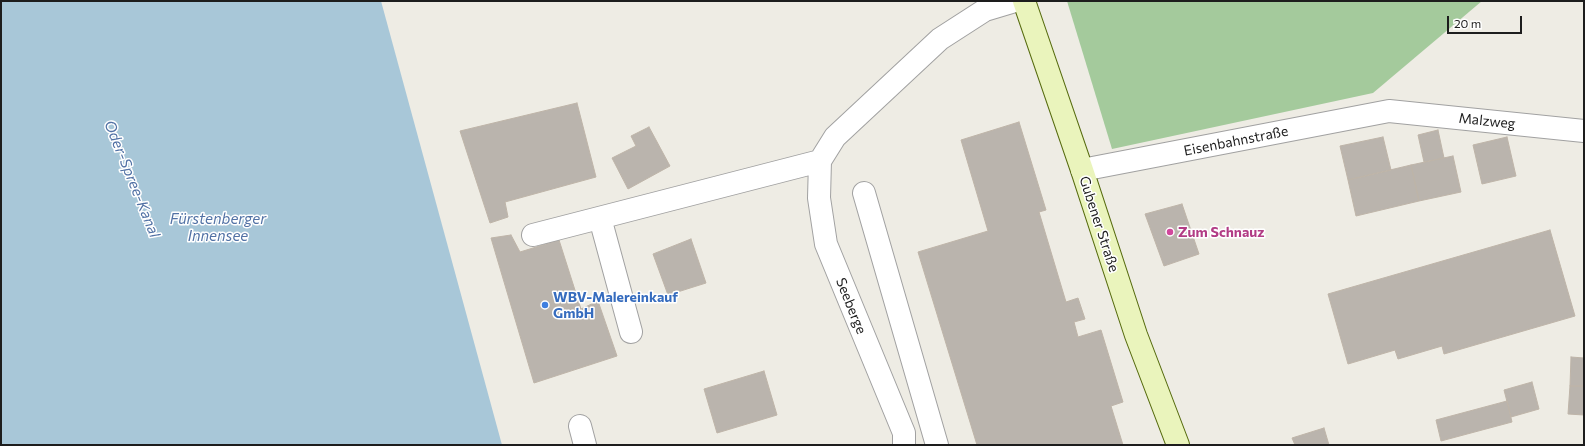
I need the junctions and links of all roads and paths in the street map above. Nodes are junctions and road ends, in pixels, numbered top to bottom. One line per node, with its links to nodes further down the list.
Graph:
1 (1016, 1): 5 (street, Seeberge)
2 (1024, 1): 6 (main road, Gubener Straße)
3 (1390, 111): 4 (street, Malzweg); 6 (street, Eisenbahnstraße)
4 (1584, 131)
5 (820, 161): 8 (street); 11 (street, Seeberge)
6 (1082, 170): 13 (main road, Gubener Straße)
7 (864, 194): 12 (street)
8 (600, 218): 9 (street); 10 (street)
9 (533, 235)
10 (631, 332)
11 (904, 445)
12 (938, 445)
13 (1178, 445)

